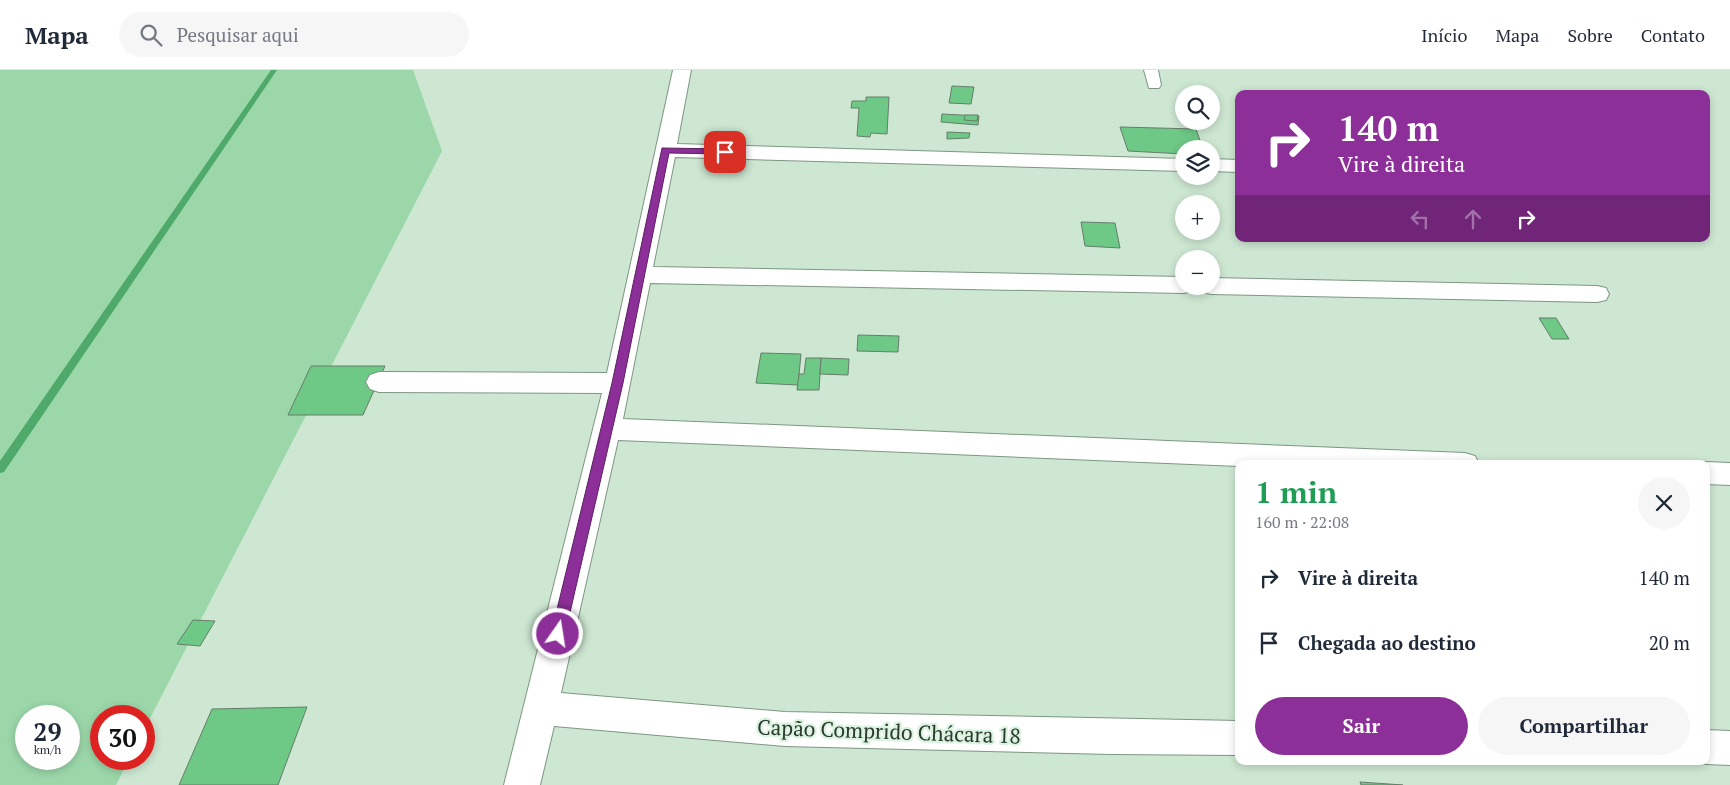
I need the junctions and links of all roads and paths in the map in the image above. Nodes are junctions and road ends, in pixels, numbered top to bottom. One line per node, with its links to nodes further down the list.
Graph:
1 (682, 70): 4 (street)
2 (1151, 70): 3 (lane)
3 (1154, 85)
4 (665, 150): 5 (street); 8 (street)
5 (1175, 165)
6 (1220, 166): 7 (street)
7 (1235, 166)
8 (640, 275): 9 (street); 13 (street)
9 (1175, 286)
10 (1220, 286): 11 (street)
11 (1597, 294)
12 (379, 382): 13 (street)
13 (618, 383): 14 (street)
14 (607, 429): 15 (street); 18 (street)
15 (1367, 460)
16 (1710, 473): 17 (street)
17 (1730, 474)
18 (540, 708): 19 (street, Capão Comprido Chácara 18); 22 (street)
19 (1235, 738)
20 (1710, 747): 21 (street)
21 (1730, 748)
22 (522, 785)

